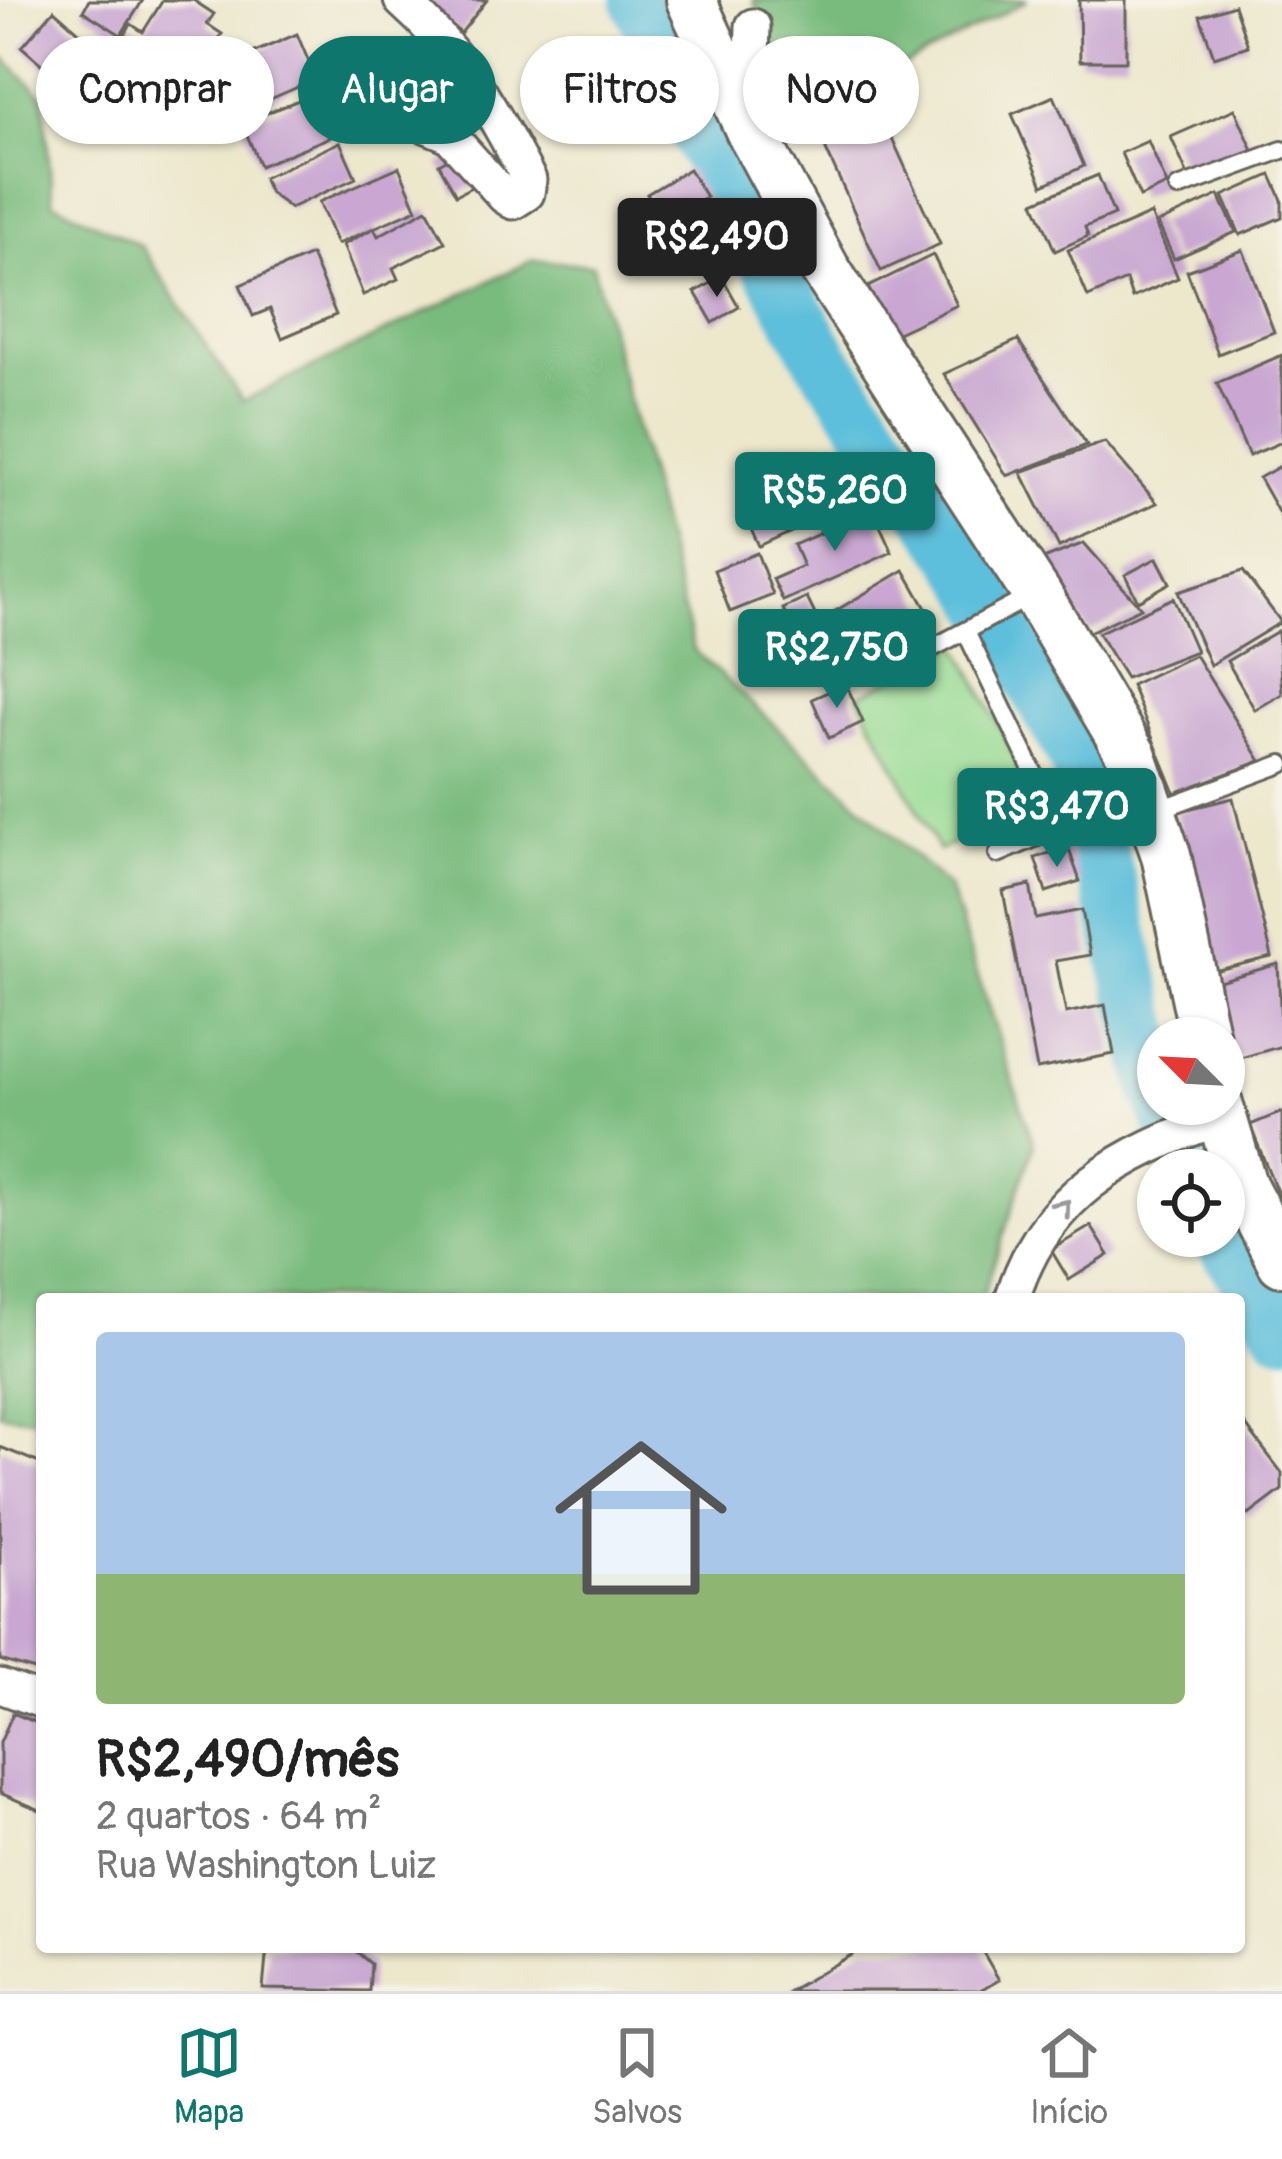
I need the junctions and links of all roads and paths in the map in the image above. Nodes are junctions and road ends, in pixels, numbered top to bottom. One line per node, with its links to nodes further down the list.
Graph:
1 (401, 0): 3 (street)
2 (691, 0): 4 (main road)
3 (441, 36)
4 (743, 115)
5 (496, 116): 6 (street)
6 (458, 144)
7 (758, 144): 10 (main road)
8 (1282, 150): 9 (lane)
9 (1178, 188)
10 (1036, 593): 11 (lane); 14 (main road)
11 (966, 632): 12 (lane); 15 (lane)
12 (885, 673)
13 (1282, 764): 14 (lane)
14 (1152, 813): 16 (main road)
15 (998, 854)
16 (1201, 1017)
17 (1189, 1125): 20 (street, one-way to 17)
18 (1224, 1125): 19 (main road)
19 (1282, 1262)
20 (1015, 1293)
21 (0, 1686): 22 (street)
22 (36, 1699)

